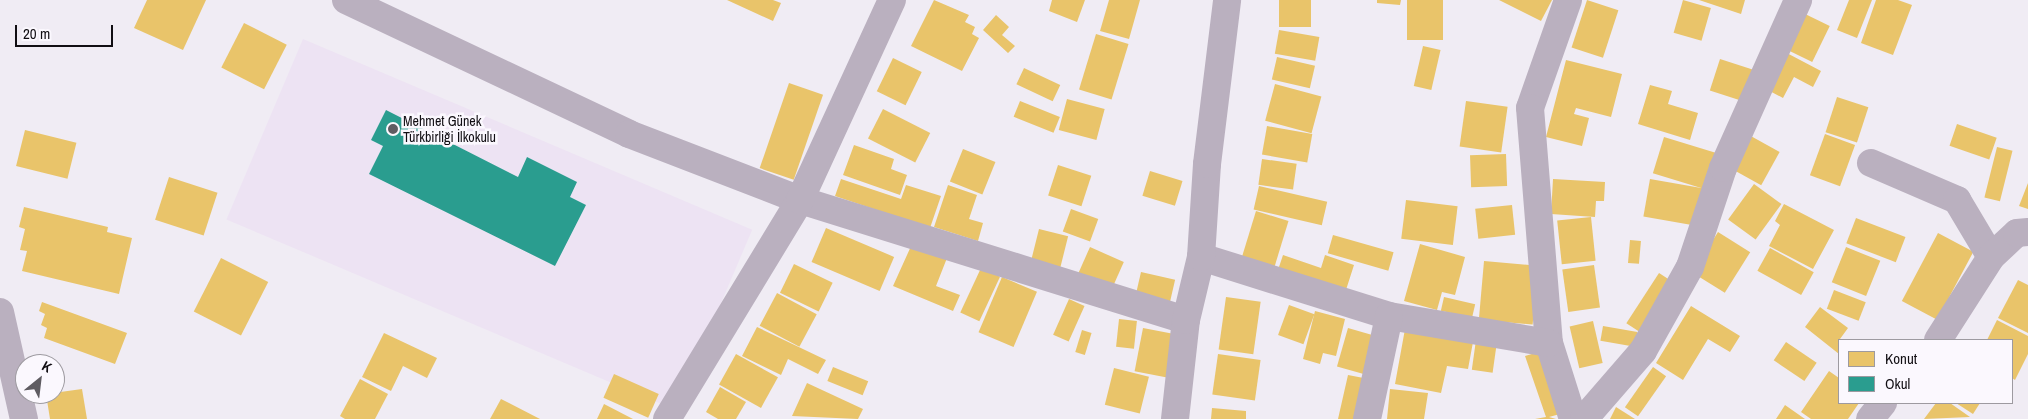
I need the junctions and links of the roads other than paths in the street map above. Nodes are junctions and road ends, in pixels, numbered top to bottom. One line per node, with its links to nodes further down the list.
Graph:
1 (346, 0): 7 (street)
2 (892, 0): 7 (street)
3 (1227, 0): 9 (street)
4 (1568, 0): 15 (street)
5 (1798, 0): 22 (street)
6 (1871, 163): 10 (street)
7 (800, 200): 13 (street); 17 (street)
8 (2028, 232): 10 (street)
9 (1201, 257): 12 (street); 13 (street)
10 (1990, 257): 14 (street)
11 (0, 312): 18 (street)
12 (1389, 316): 15 (street); 20 (street)
13 (1186, 320): 19 (street)
14 (1939, 339)
15 (1549, 343): 21 (street)
16 (1882, 404): 23 (street)
17 (675, 417)
18 (24, 419)
19 (1175, 419)
20 (1367, 419)
21 (1573, 419)
22 (1584, 419)
23 (1870, 419)

